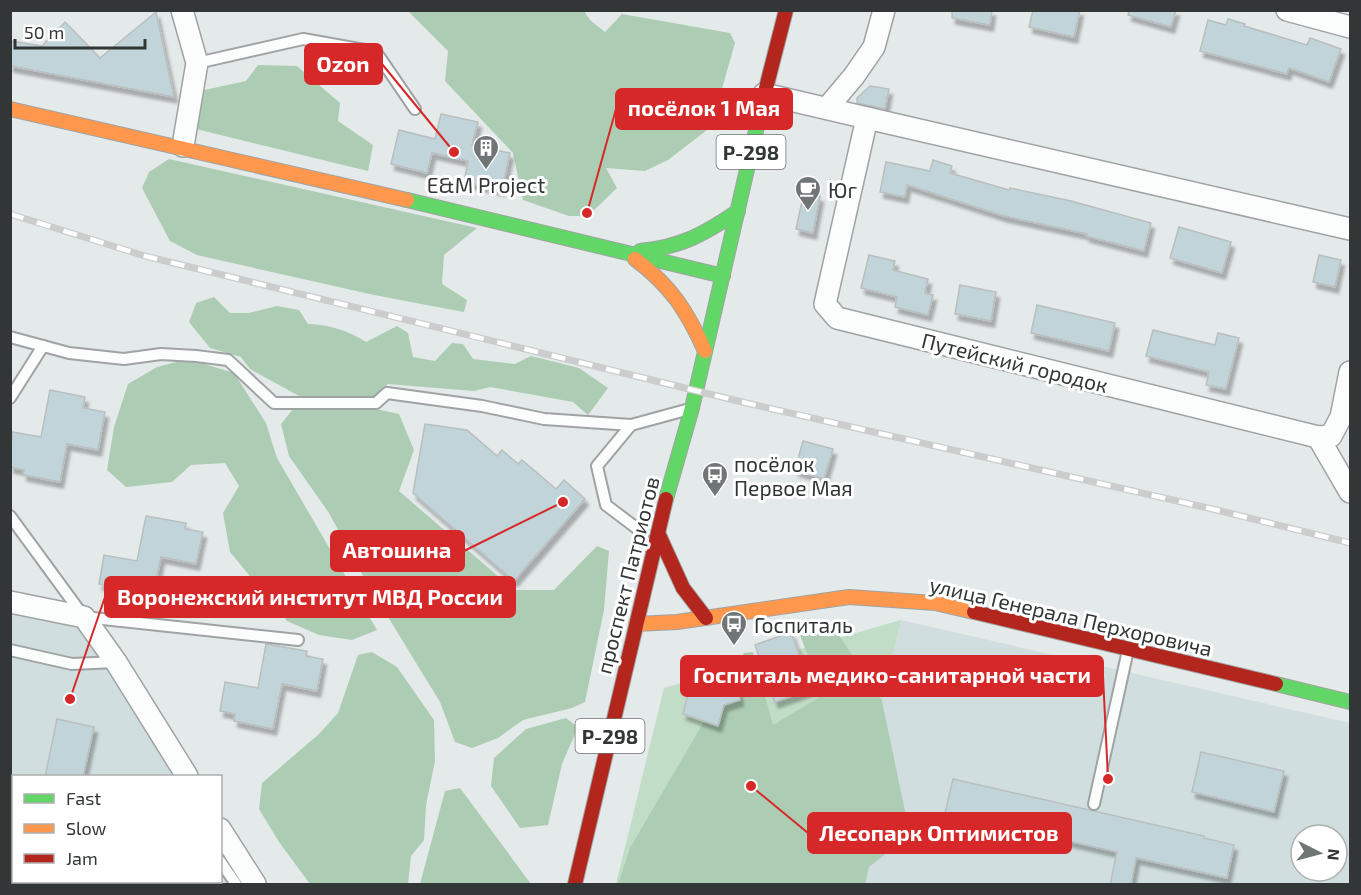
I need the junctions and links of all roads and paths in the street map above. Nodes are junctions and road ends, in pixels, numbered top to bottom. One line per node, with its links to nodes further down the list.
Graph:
1 (182, 10): 6 (street)
2 (786, 10): 7 (main road, Р-298)
3 (884, 10): 8 (street)
4 (1287, 10): 5 (street)
5 (1350, 27)
6 (197, 63): 10 (lane); 12 (street)
7 (764, 94): 8 (street); 13 (main road, Р-298)
8 (827, 108): 11 (street)
9 (10, 109): 12 (main road)
10 (415, 109)
11 (867, 118): 14 (street); 24 (street, Путейский городок)
12 (183, 146): 15 (main road)
13 (738, 211): 15 (main road); 16 (main road, Р-298)
14 (1350, 229)
15 (625, 252): 16 (main road); 19 (main road)
16 (723, 276): 19 (main road, проспект Патриотов / Р-298)
17 (10, 337): 18 (lane)
18 (43, 346): 21 (lane); 23 (lane)
19 (705, 351): 22 (main road, проспект Патриотов / Р-298)
20 (1350, 372): 24 (street)
21 (10, 398)
22 (692, 408): 23 (lane); 27 (main road, проспект Патриотов / Р-298)
23 (631, 425): 28 (lane)
24 (1318, 437): 25 (street)
25 (1350, 492)
26 (10, 516): 30 (lane)
27 (658, 533): 28 (main road, проспект Патриотов / Р-298); 31 (main road)
28 (652, 558): 32 (main road, проспект Патриотов / Р-298)
29 (10, 602): 30 (street)
30 (84, 617): 33 (lane); 36 (street)
31 (706, 618): 32 (main road, улица Генерала Перхоровича); 35 (main road, улица Генерала Перхоровича)
32 (636, 624): 44 (main road, проспект Патриотов / Р-298)
33 (298, 640)
34 (10, 650): 36 (lane)
35 (1128, 650): 37 (main road, улица Генерала Перхоровича); 39 (lane)
36 (116, 662): 38 (street)
37 (1350, 702)
38 (187, 775)
39 (1094, 804)
40 (222, 832): 43 (street)
41 (222, 864): 42 (lane)
42 (236, 885)
43 (255, 885)
44 (575, 885)

